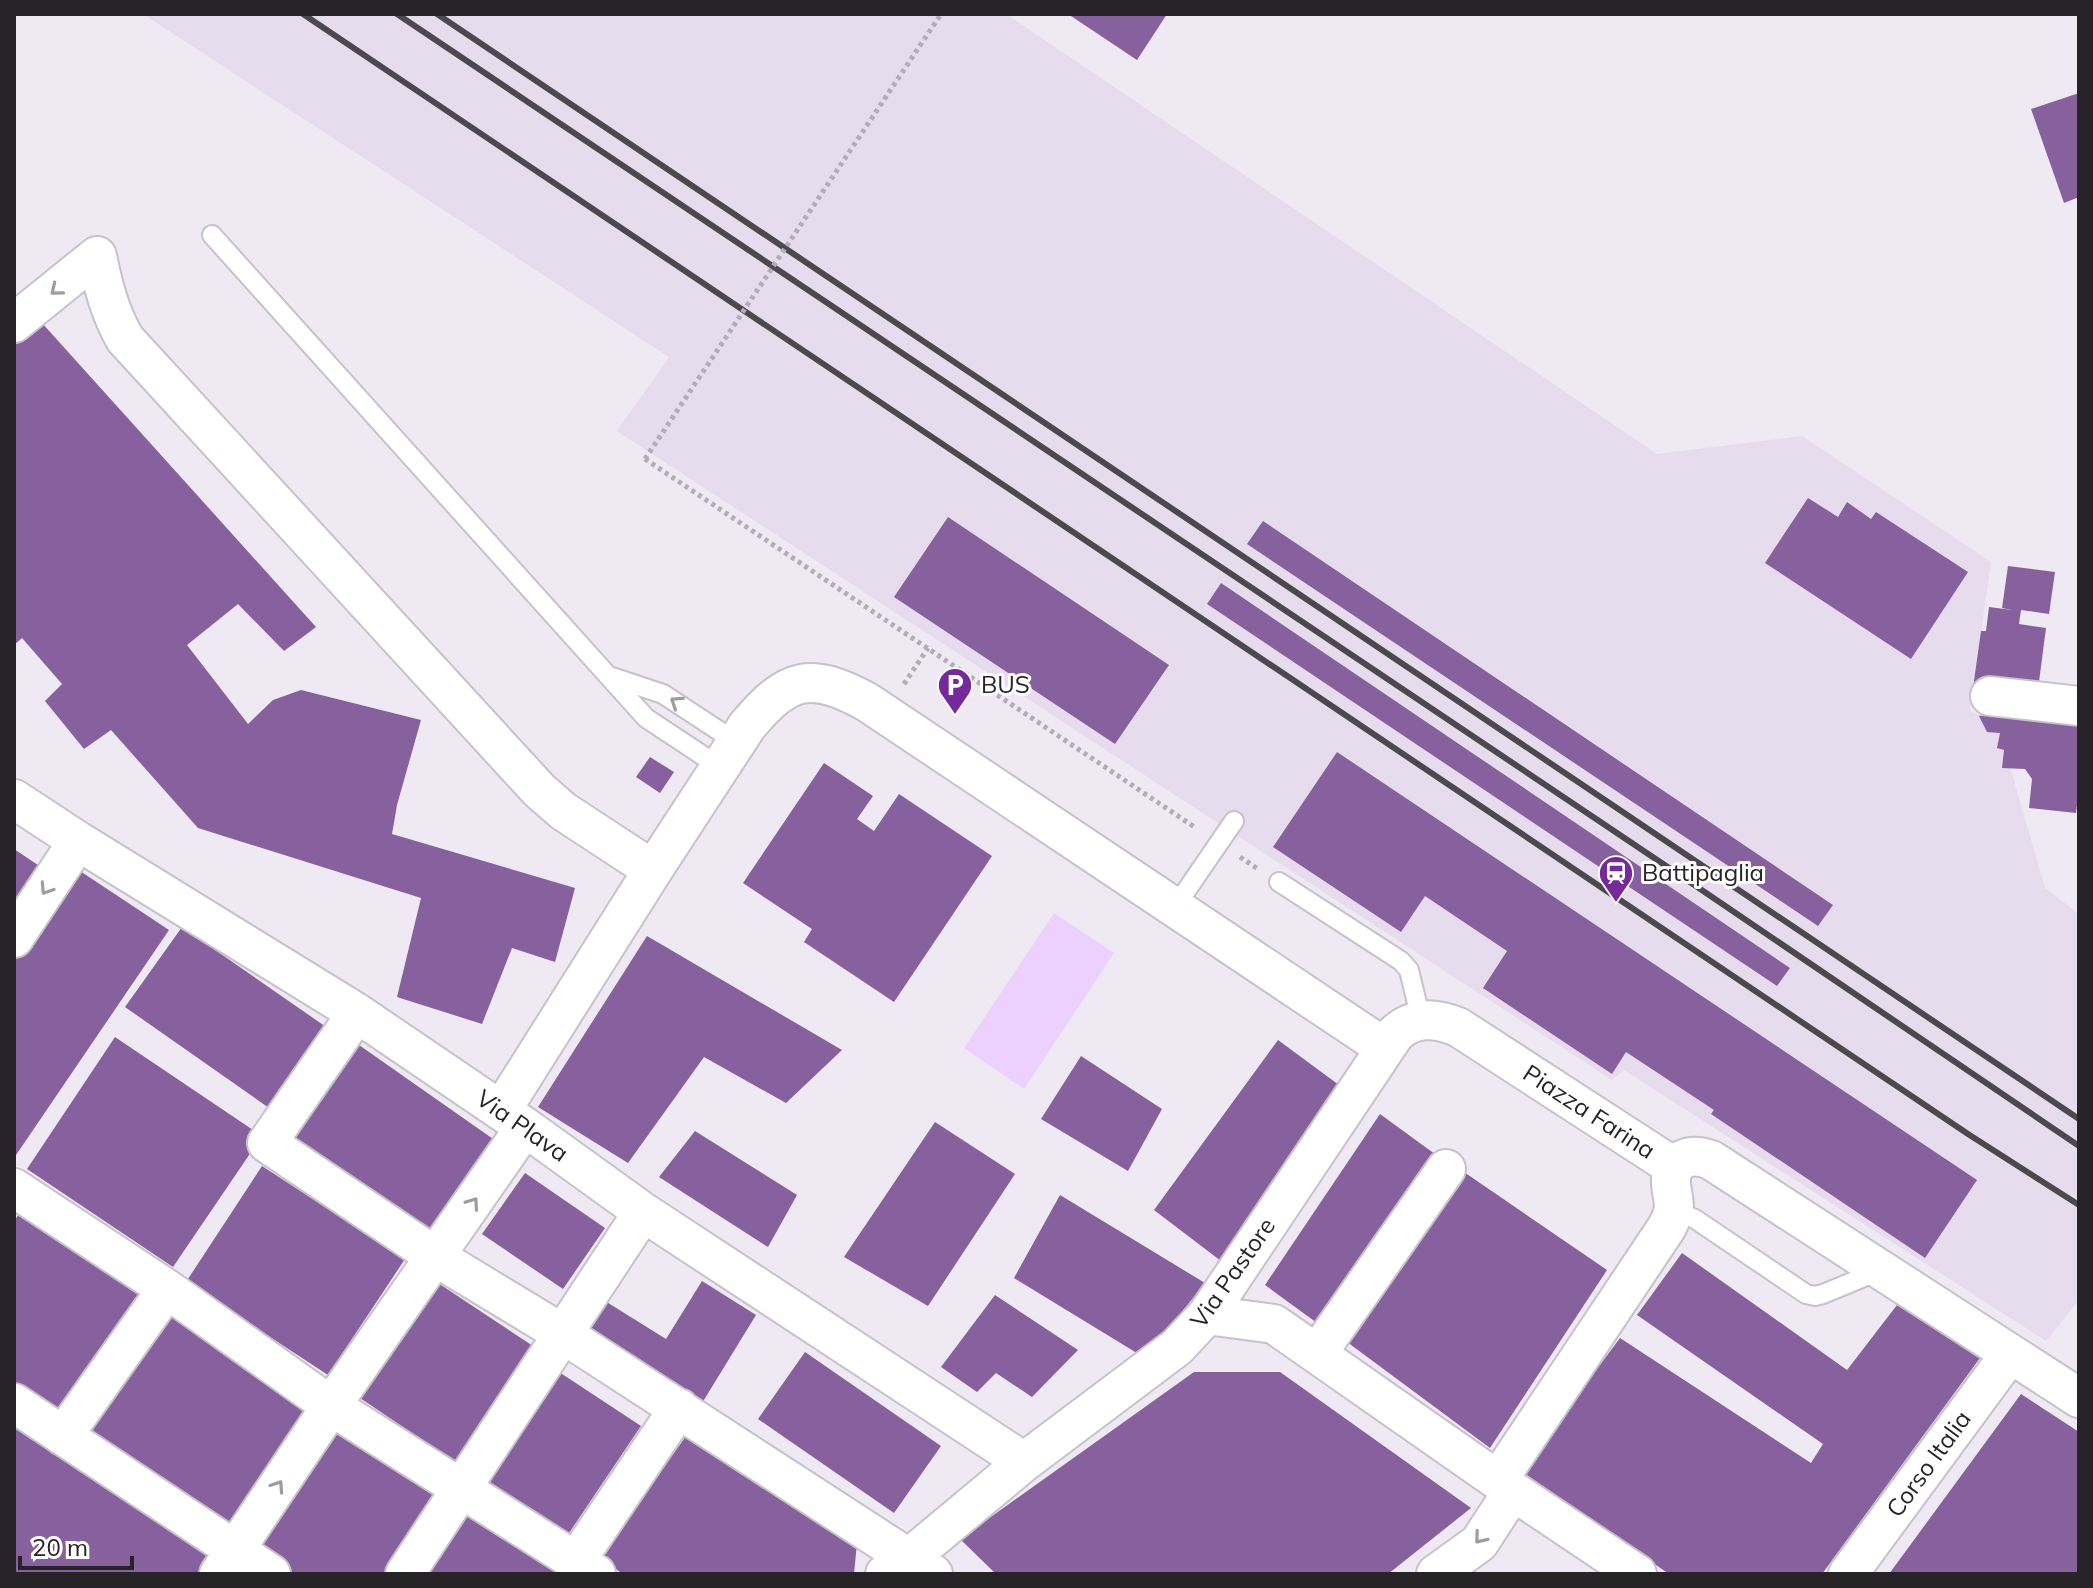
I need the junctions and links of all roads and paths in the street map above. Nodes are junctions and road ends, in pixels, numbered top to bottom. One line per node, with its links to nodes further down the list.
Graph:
1 (941, 14): 4 (path, bridge)
2 (212, 235): 5 (lane)
3 (14, 323): 14 (street, one-way to 3)
4 (928, 648): 6 (path); 12 (path)
5 (610, 676): 9 (lane, one-way to 5); 9 (lane)
6 (897, 695)
7 (1990, 696): 8 (street)
8 (2079, 706)
9 (728, 754): 14 (street); 16 (street)
10 (14, 799): 13 (street, Via Plava)
11 (1234, 821): 16 (lane)
12 (1207, 835)
13 (78, 841): 17 (street, one-way to 17); 18 (street, Via Plava)
14 (653, 870): 21 (street)
15 (1279, 882): 19 (lane)
16 (1175, 907): 20 (street)
17 (14, 938)
18 (357, 1013): 21 (street, Via Plava); 27 (street)
19 (1421, 1020): 20 (street, Via Pastore); 22 (street, Piazza Farina)
20 (1385, 1048): 30 (street, Via Pastore)
21 (513, 1119): 26 (street, Via Plava); 27 (street, one-way to 21)
22 (1674, 1167): 25 (street); 28 (street, Piazza Farina)
23 (1446, 1169): 32 (street)
24 (14, 1189): 29 (street)
25 (1674, 1210): 28 (lane); 40 (street)
26 (643, 1212): 31 (street); 39 (street, Via Plava)
27 (436, 1257): 31 (street); 36 (street)
28 (1882, 1269): 33 (street, Piazza Farina)
29 (167, 1289): 36 (street); 38 (street)
30 (1207, 1315): 32 (street); 39 (street, Via Pastore)
31 (563, 1334): 37 (street); 41 (street)
32 (1317, 1354): 40 (street)
33 (2010, 1354): 34 (street); 49 (street, Corso Italia)
34 (2079, 1398)
35 (14, 1403): 38 (street)
36 (331, 1406): 41 (street); 42 (street, one-way to 36)
37 (679, 1408): 43 (street); 44 (street)
38 (63, 1436): 42 (street)
39 (1024, 1462): 44 (street, Via Pastore)
40 (1506, 1486): 47 (street, one-way to 47); 48 (street)
41 (462, 1487): 43 (street); 46 (street)
42 (227, 1562): 45 (street)
43 (586, 1568)
44 (909, 1569)
45 (271, 1574)
46 (405, 1574)
47 (1436, 1574)
48 (1637, 1574)
49 (1848, 1574)

